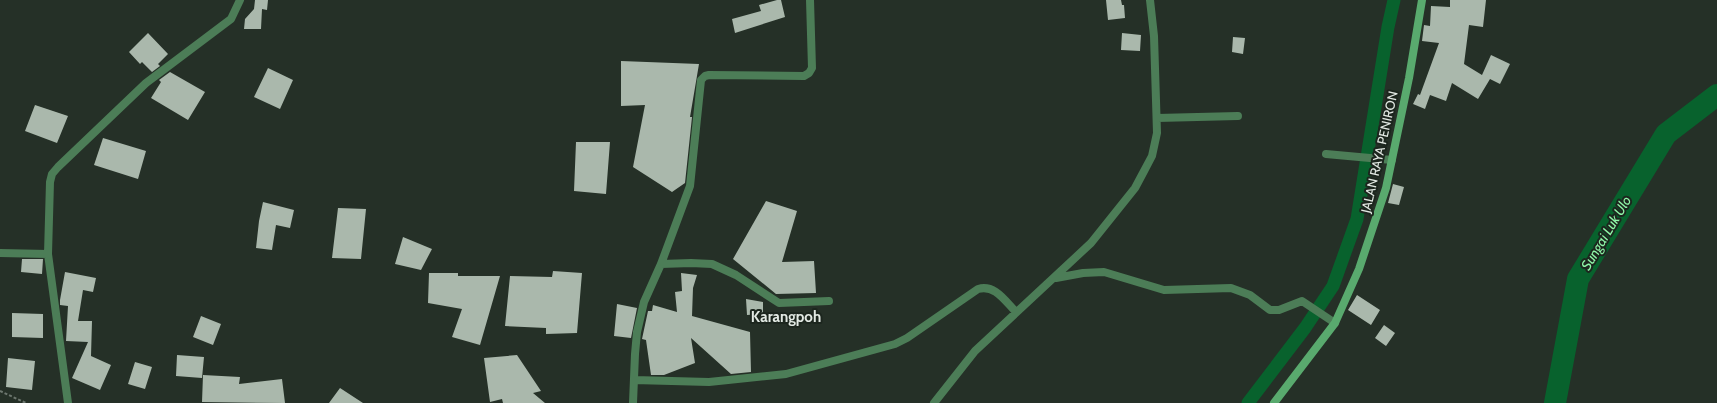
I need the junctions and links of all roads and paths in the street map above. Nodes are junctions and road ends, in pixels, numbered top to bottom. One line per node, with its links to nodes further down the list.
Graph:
1 (240, 0): 10 (street)
2 (810, 0): 11 (street)
3 (1150, 0): 6 (street)
4 (1422, 0): 8 (main road, JALAN RAYA PENIRON)
5 (1238, 116): 6 (street)
6 (1157, 118): 12 (street)
7 (1326, 154): 8 (street)
8 (1392, 160): 15 (main road, JALAN RAYA PENIRON)
9 (0, 253): 10 (street)
10 (48, 254): 19 (street)
11 (661, 264): 13 (street); 16 (street)
12 (1056, 278): 14 (street); 15 (street)
13 (829, 301)
14 (1016, 312): 16 (street); 21 (street)
15 (1335, 323): 22 (main road, JALAN RAYA PENIRON)
16 (634, 380): 20 (street)
17 (0, 391): 18 (path)
18 (26, 403)
19 (68, 403)
20 (633, 403)
21 (934, 403)
22 (1274, 403)

